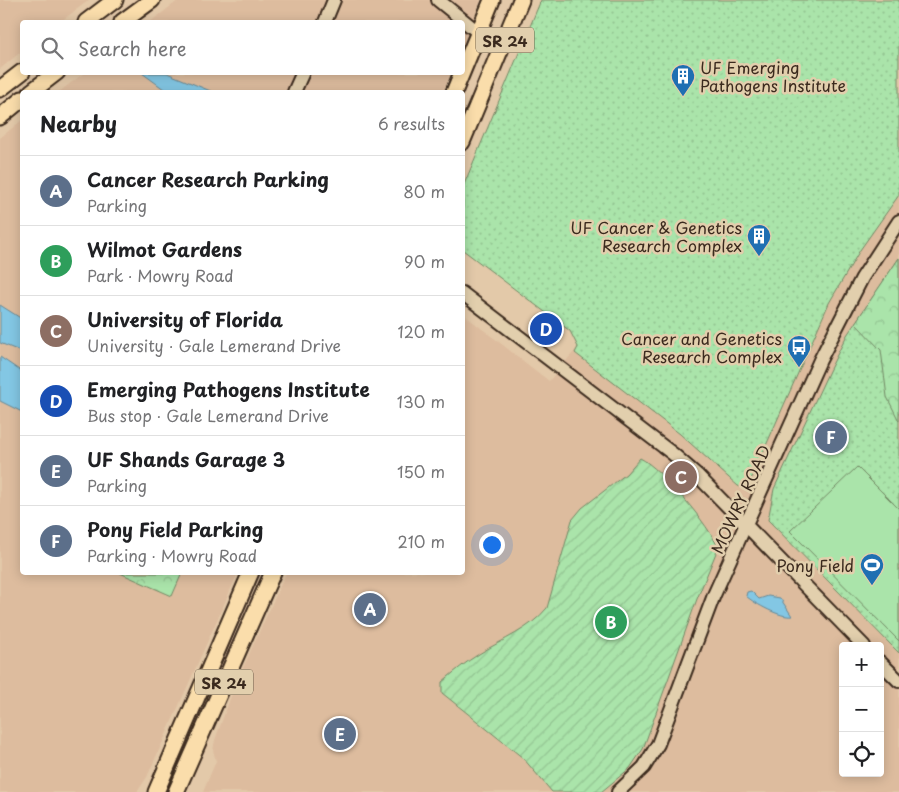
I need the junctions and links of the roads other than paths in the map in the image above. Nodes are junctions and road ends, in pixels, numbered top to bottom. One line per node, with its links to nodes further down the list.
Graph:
1 (115, 0): 7 (main road)
2 (152, 0): 8 (main road)
3 (334, 0): 9 (street)
4 (438, 0): 10 (street)
5 (492, 0): 12 (main road, SR 24)
6 (521, 0): 24 (main road, SR 24)
7 (89, 20)
8 (125, 20)
9 (325, 20)
10 (463, 20)
11 (465, 22): 12 (street)
12 (479, 33): 13 (main road, SR 24)
13 (465, 66)
14 (20, 74): 18 (main road)
15 (53, 75): 19 (main road)
16 (302, 75): 20 (street)
17 (461, 75): 21 (main road, SR 24)
18 (0, 89)
19 (34, 90)
20 (295, 90)
21 (455, 90)
22 (20, 101): 23 (main road)
23 (0, 117)
24 (465, 135)
25 (899, 220): 27 (street, MOWRY ROAD)
26 (465, 295): 27 (street)
27 (747, 526): 30 (street); 35 (street, MOWRY ROAD)
28 (251, 575): 33 (main road, SR 24)
29 (272, 575): 34 (main road, SR 24)
30 (860, 642)
31 (884, 666): 32 (street)
32 (899, 681)
33 (156, 792)
34 (176, 792)
35 (618, 792)

